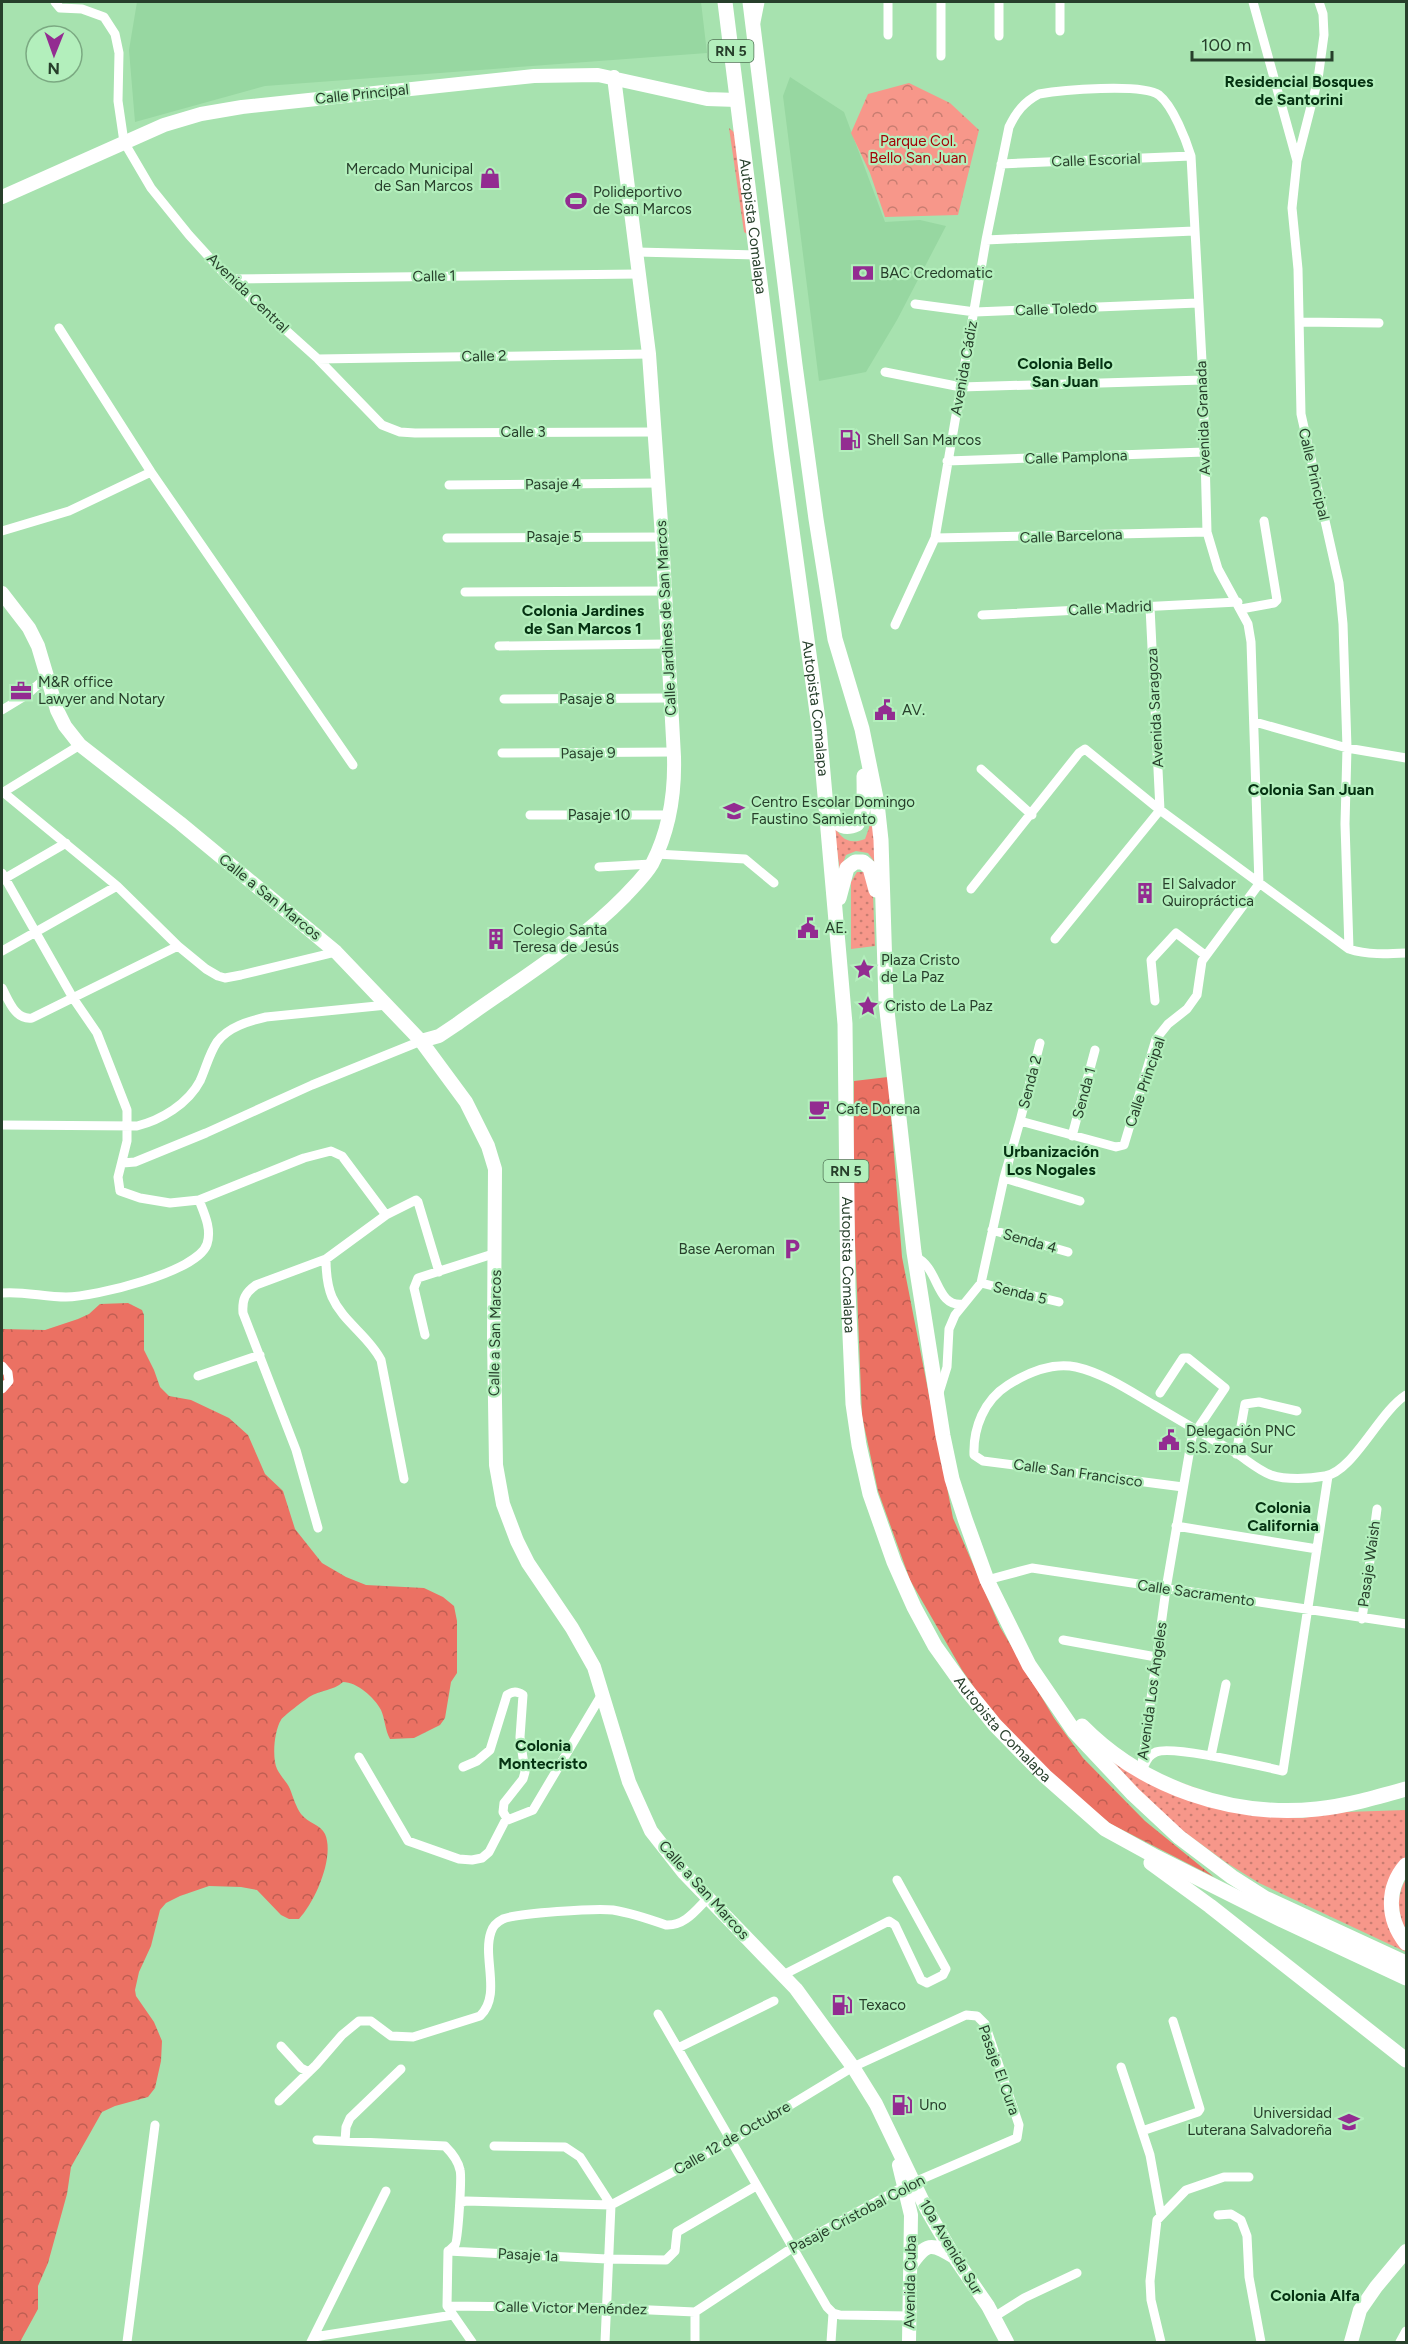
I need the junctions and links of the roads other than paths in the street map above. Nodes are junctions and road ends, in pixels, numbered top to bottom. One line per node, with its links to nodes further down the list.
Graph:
1 (55, 2): 19 (street)
2 (725, 2): 17 (highway, Autopista Comalapa / RN 5)
3 (750, 2): 12 (highway, Autopista Comalapa / RN 5)
4 (760, 2): 12 (street)
5 (888, 2): 13 (street)
6 (941, 2): 15 (street)
7 (999, 2): 14 (street)
8 (1060, 2): 11 (street)
9 (1252, 2): 21 (street)
10 (1319, 2): 21 (street, Calle Principal)
11 (1060, 32)
12 (754, 33): 68 (highway, Autopista Comalapa / RN 5)
13 (888, 35)
14 (999, 36)
15 (941, 56)
16 (614, 77): 17 (main road, Calle Principal); 19 (main road, Calle Principal); 26 (main road, Calle Jardines de San Marcos)
17 (737, 100): 27 (highway, Autopista Comalapa / RN 5)
18 (1021, 107): 20 (street, Avenida Granada); 22 (street, Avenida Cádiz)
19 (124, 142): 23 (main road, Calle Principal); 29 (street, Avenida Central)
20 (1191, 156): 22 (street, Calle Escorial); 24 (street, Avenida Granada)
21 (1298, 161): 33 (street, Calle Principal)
22 (1001, 164): 25 (street, Avenida Cádiz)
23 (2, 197)
24 (1194, 231): 25 (street); 30 (street, Avenida Granada)
25 (986, 240): 32 (street, Avenida Cádiz)
26 (637, 252): 27 (street); 28 (main road, Calle Jardines de San Marcos)
27 (757, 255): 75 (highway, Autopista Comalapa / RN 5)
28 (639, 274): 29 (street, Calle 1); 36 (main road, Calle Jardines de San Marcos)
29 (229, 279): 37 (street, Avenida Central)
30 (1198, 303): 32 (street, Calle Toledo); 39 (street, Avenida Granada)
31 (915, 304): 32 (street, Calle Toledo)
32 (975, 312): 40 (street, Avenida Cádiz)
33 (1300, 322): 34 (street); 70 (street, Calle Principal)
34 (1379, 322)
35 (59, 328): 45 (street)
36 (649, 354): 37 (street, Calle 2); 42 (main road, Calle Jardines de San Marcos)
37 (318, 359): 41 (street, Avenida Central)
38 (885, 372): 40 (street)
39 (1203, 380): 40 (street); 43 (street, Avenida Granada)
40 (961, 387): 44 (street, Avenida Cádiz)
41 (390, 430): 42 (street, Calle 3)
42 (655, 432): 46 (main road, Calle Jardines de San Marcos)
43 (1205, 452): 44 (street, Calle Pamplona); 50 (street, Avenida Granada)
44 (947, 461): 53 (street, Avenida Cádiz)
45 (151, 472): 49 (street); 74 (street)
46 (658, 483): 47 (street, Pasaje 4); 51 (main road, Calle Jardines de San Marcos)
47 (449, 485)
48 (1264, 521): 58 (street, Calle Madrid)
49 (2, 531)
50 (1207, 532): 53 (street, Calle Barcelona); 58 (street, Avenida Granada)
51 (662, 537): 52 (street, Pasaje 5); 54 (main road, Calle Jardines de San Marcos)
52 (447, 538)
53 (935, 538): 60 (street, Avenida Cádiz)
54 (665, 591): 55 (street); 61 (main road, Calle Jardines de San Marcos)
55 (465, 592)
56 (2, 593): 63 (main road, Calle a San Marcos)
57 (1150, 606): 58 (street, Calle Madrid); 59 (street, Calle Madrid); 78 (street, Avenida Saragoza)
58 (1239, 606): 67 (street, Avenida Granada)
59 (982, 615)
60 (895, 625)
61 (667, 644): 62 (street); 64 (main road, Calle Jardines de San Marcos)
62 (499, 646)
63 (46, 678): 66 (street); 69 (main road, Calle a San Marcos)
64 (670, 698): 65 (street, Pasaje 8); 71 (main road, Calle Jardines de San Marcos)
65 (504, 699)
66 (2, 710)
67 (1255, 722): 70 (street); 87 (street, Avenida Granada)
68 (862, 729): 75 (highway); 91 (highway, Autopista Comalapa / RN 5)
69 (80, 745): 77 (street); 97 (main road, Calle a San Marcos)
70 (1347, 748): 73 (street); 95 (street, Calle Principal)
71 (674, 752): 72 (street, Pasaje 9); 81 (main road, Calle Jardines de San Marcos)
72 (502, 753)
73 (1407, 758)
74 (353, 765)
75 (822, 768): 90 (highway, Autopista Comalapa / RN 5)
76 (981, 769): 79 (street)
77 (2, 792): 82 (street)
78 (1160, 810): 79 (street); 87 (street); 93 (street)
79 (1032, 814): 89 (street)
80 (530, 815): 81 (street, Pasaje 10)
81 (669, 815): 83 (main road, Calle Jardines de San Marcos)
82 (66, 843): 85 (street); 88 (street)
83 (654, 859): 84 (street); 86 (street); 104 (main road, Calle Jardines de San Marcos)
84 (599, 867)
85 (3, 877): 92 (street)
86 (774, 883)
87 (1259, 884): 95 (street); 98 (street)
88 (117, 886): 92 (street); 94 (street)
89 (970, 890)
90 (836, 909): 91 (highway); 160 (highway, Autopista Comalapa / RN 5)
91 (882, 916): 119 (highway, Autopista Comalapa / RN 5)
92 (36, 931): 96 (street); 101 (street)
93 (1055, 939)
94 (178, 946): 97 (street); 101 (street)
95 (1349, 949): 99 (street)
96 (2, 951)
97 (336, 952): 103 (main road, Calle a San Marcos)
98 (1207, 952): 102 (street); 110 (street, Calle Principal)
99 (1407, 953)
100 (2, 988): 101 (street)
101 (74, 998): 109 (street)
102 (1155, 1001)
103 (387, 1005): 104 (main road, Calle a San Marcos); 109 (street)
104 (421, 1041): 111 (street); 118 (main road, Calle a San Marcos)
105 (1040, 1043): 107 (street, Senda 2)
106 (1095, 1050): 110 (street, Senda 1)
107 (1020, 1121): 110 (street, Calle Principal); 112 (street)
108 (2, 1125): 109 (street)
109 (127, 1125): 111 (street)
110 (1072, 1136)
111 (123, 1163): 113 (street)
112 (1004, 1178): 114 (street); 116 (street)
113 (199, 1200): 115 (street); 123 (street)
114 (1080, 1201)
115 (386, 1215): 120 (street); 121 (street)
116 (992, 1230): 117 (street, Senda 4); 122 (street)
117 (1068, 1252)
118 (496, 1253): 121 (street); 153 (main road, Calle a San Marcos)
119 (915, 1257): 125 (street); 133 (highway, Autopista Comalapa / RN 5)
120 (326, 1259): 127 (street); 138 (street)
121 (439, 1272): 126 (street)
122 (981, 1283): 124 (street, Senda 5); 125 (street)
123 (2, 1293)
124 (1059, 1302)
125 (963, 1304): 133 (street)
126 (425, 1335)
127 (260, 1354): 129 (street); 142 (street)
128 (2, 1366): 130 (street)
129 (198, 1376)
130 (2, 1389)
131 (1160, 1393): 135 (street, Avenida Los Ángeles)
132 (1407, 1395): 137 (street)
133 (936, 1400): 144 (highway, Autopista Comalapa / RN 5)
134 (1297, 1411): 136 (street)
135 (1198, 1431): 136 (street); 139 (street, Avenida Los Ángeles); 139 (street, Calle San Francisco)
136 (1236, 1454): 137 (street)
137 (1328, 1476): 143 (street, Avenida Los Ángeles)
138 (404, 1479)
139 (1183, 1487): 141 (street, Avenida Los Ángeles)
140 (1377, 1509): 147 (street, Pasaje Waish)
141 (1176, 1526): 143 (street); 145 (street, Avenida Los Ángeles)
142 (318, 1528)
143 (1317, 1549): 146 (street, Avenida Los Ángeles)
144 (987, 1580): 145 (street, Calle Sacramento); 151 (highway, Autopista Comalapa / RN 5)
145 (1166, 1589): 146 (street, Calle Sacramento); 150 (street, Avenida Los Ángeles)
146 (1309, 1609): 147 (street, Calle Sacramento); 154 (street, Avenida Los Ángeles)
147 (1362, 1619): 148 (street, Calle Sacramento)
148 (1407, 1624)
149 (1063, 1640): 150 (street)
150 (1156, 1657): 157 (street, Avenida Los Ángeles)
151 (1029, 1665): 157 (highway); 165 (highway, Autopista Comalapa / RN 5)
152 (1226, 1684): 154 (street)
153 (602, 1694): 159 (street); 163 (main road, Calle a San Marcos)
154 (1211, 1756): 157 (street, Avenida Los Ángeles)
155 (359, 1757): 159 (street)
156 (463, 1767): 159 (street)
157 (1141, 1771): 158 (highway)
158 (1404, 1793)
159 (508, 1820)
160 (1105, 1829): 167 (highway, Autopista Comalapa / RN 5); 174 (highway)
161 (1407, 1865): 164 (highway)
162 (897, 1880): 166 (street)
163 (708, 1898): 166 (main road, Calle a San Marcos); 178 (street)
164 (1407, 1943)
165 (1407, 1963)
166 (783, 1975): 175 (main road, Calle a San Marcos)
167 (1407, 1978)
168 (774, 2001): 173 (street)
169 (658, 2014): 173 (street)
170 (977, 2016): 175 (street, Calle 12 de Octubre); 181 (street, Pasaje El Cura)
171 (1173, 2021): 182 (street)
172 (281, 2046): 178 (street)
173 (678, 2048): 184 (street)
174 (1407, 2060)
175 (853, 2067): 184 (street, Calle 12 de Octubre); 187 (main road, Calle a San Marcos)
176 (1121, 2067): 182 (street)
177 (401, 2068): 185 (street)
178 (309, 2072): 179 (street)
179 (279, 2101)
180 (155, 2125): 212 (street)
181 (1019, 2125): 189 (street, Pasaje Cristobal Colon)
182 (1142, 2131): 195 (street)
183 (317, 2140): 185 (street)
184 (731, 2140): 190 (street); 193 (street, Calle 12 de Octubre)
185 (345, 2141): 192 (street)
186 (494, 2146): 193 (street)
187 (897, 2151): 189 (main road, Avenida Cuba)
188 (1249, 2177): 195 (street)
189 (908, 2185): 196 (street, Pasaje Cristobal Colon); 199 (main road, 10a Avenida Sur); 201 (main road, Avenida Cuba)
190 (756, 2186): 196 (street); 200 (street, Pasaje 1a)
191 (386, 2191): 211 (street)
192 (460, 2202): 193 (street); 197 (street)
193 (611, 2205): 200 (street)
194 (1218, 2215): 220 (street)
195 (1161, 2216): 219 (street)
196 (792, 2248): 205 (street, Pasaje Cristobal Colon); 206 (street)
197 (448, 2251): 200 (street, Pasaje 1a); 203 (street)
198 (1407, 2251): 221 (main road)
199 (955, 2258): 201 (main road); 209 (main road, 10a Avenida Sur)
200 (607, 2259): 204 (street)
201 (910, 2265): 208 (main road, Avenida Cuba)
202 (1077, 2272): 209 (street)
203 (447, 2306): 204 (street, Calle Victor Menéndez); 207 (street)
204 (606, 2308): 205 (street, Calle Victor Menéndez); 214 (street)
205 (694, 2312): 215 (street)
206 (833, 2313): 208 (street); 216 (street)
207 (453, 2315): 211 (street); 213 (street)
208 (910, 2316): 217 (main road, Avenida Cuba)
209 (994, 2317): 218 (main road, 10a Avenida Sur)
210 (1407, 2331): 222 (street)
211 (313, 2340)
212 (127, 2343)
213 (472, 2343)
214 (605, 2343)
215 (695, 2343)
216 (831, 2343)
217 (909, 2343)
218 (1007, 2343)
219 (1161, 2343)
220 (1261, 2343)
221 (1351, 2343)
222 (1400, 2343)

